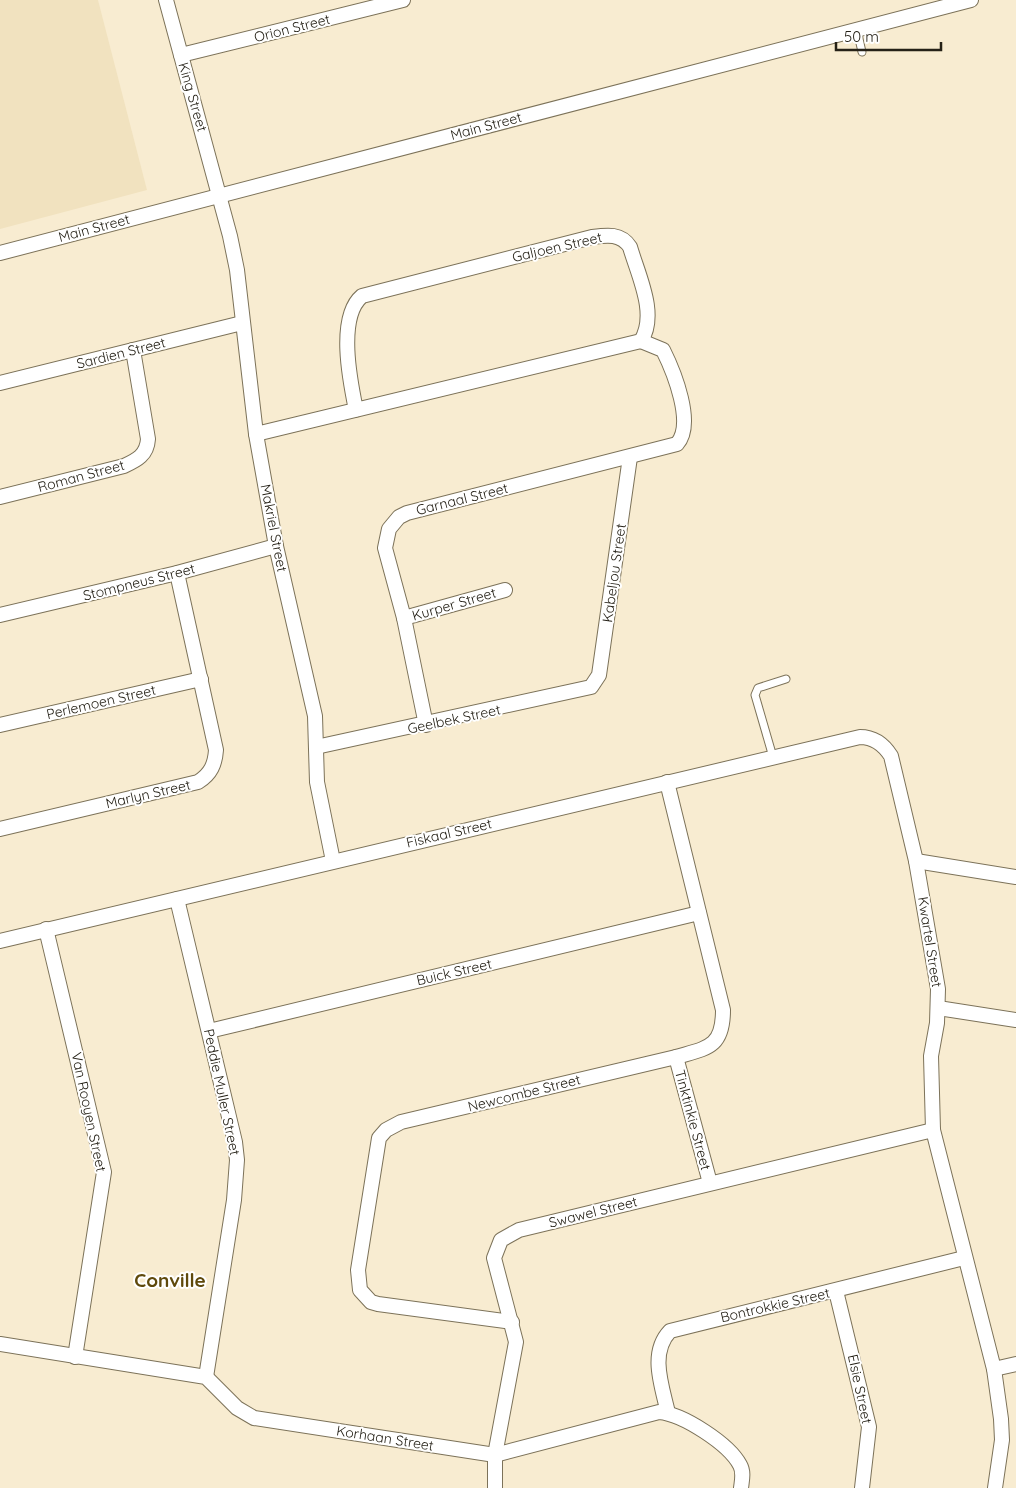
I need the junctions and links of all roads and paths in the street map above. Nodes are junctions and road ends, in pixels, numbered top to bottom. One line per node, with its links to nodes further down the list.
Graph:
1 (166, 0): 6 (street, King Street)
2 (403, 0): 6 (street, Orion Street)
3 (971, 0): 4 (street, Main Street)
4 (857, 30): 5 (lane); 7 (street, Main Street)
5 (862, 52)
6 (181, 55): 7 (street, King Street)
7 (221, 195): 8 (street, Main Street); 9 (street, Makriel Street)
8 (0, 253)
9 (242, 323): 11 (street, Sardien Street); 14 (street, Makriel Street)
10 (641, 341): 13 (street); 13 (street, Galjoen Street); 15 (street, Garnaal Street)
11 (133, 350): 12 (street, Sardien Street); 16 (street, Roman Street)
12 (0, 383)
13 (356, 410): 14 (street)
14 (256, 434): 17 (street, Makriel Street)
15 (630, 457): 21 (street, Garnaal Street); 24 (street, Kabeljou Street)
16 (0, 497)
17 (276, 546): 18 (street, Stompneus Street); 27 (street, Makriel Street)
18 (177, 573): 20 (street, Stompneus Street); 22 (street, Marlyn Street)
19 (505, 590): 21 (street, Kurper Street)
20 (0, 615)
21 (404, 618): 26 (street, Garnaal Street)
22 (201, 679): 25 (street, Perlemoen Street); 31 (street, Marlyn Street)
23 (786, 679): 29 (lane)
24 (591, 688): 26 (street, Geelbek Street)
25 (0, 725)
26 (426, 725): 27 (street, Geelbek Street)
27 (316, 748): 32 (street, Makriel Street)
28 (891, 756): 29 (street, Fiskaal Street); 33 (street, Kwartel Street)
29 (773, 757): 30 (street, Fiskaal Street)
30 (667, 782): 32 (street, Fiskaal Street); 36 (street, Newcombe Street)
31 (0, 829)
32 (333, 861): 35 (street, Fiskaal Street)
33 (916, 861): 34 (street); 39 (street, Kwartel Street)
34 (1016, 877)
35 (176, 899): 37 (street, Fiskaal Street); 41 (street, Peddie Muller Street)
36 (699, 913): 41 (street, Buick Street); 42 (street, Newcombe Street)
37 (46, 929): 38 (street, Fiskaal Street); 49 (street, Van Rooyen Street)
38 (0, 940)
39 (938, 1008): 40 (street); 43 (street, Kwartel Street)
40 (1016, 1020)
41 (209, 1030): 52 (street, Peddie Muller Street)
42 (676, 1057): 44 (street, Tinktinkie Street); 47 (street, Newcombe Street)
43 (933, 1130): 44 (street, Swawel Street); 45 (street, Kwartel Street)
44 (710, 1183): 47 (street, Swawel Street)
45 (964, 1258): 46 (street, Bontrokkie Street); 51 (street, Kwartel Street)
46 (836, 1291): 53 (street, Bontrokkie Street); 57 (street, Elsie Street)
47 (512, 1322): 54 (street, Swawel Street)
48 (0, 1344): 49 (street)
49 (75, 1357): 52 (street)
50 (1016, 1364): 51 (street)
51 (994, 1369): 58 (street, Kwartel Street)
52 (206, 1377): 54 (street, Korhaan Street)
53 (668, 1413): 54 (street, Korhaan Street); 56 (street, Korhaan Street)
54 (495, 1455): 55 (street, Swawel Street)
55 (495, 1488)
56 (741, 1488)
57 (862, 1488)
58 (995, 1488)

